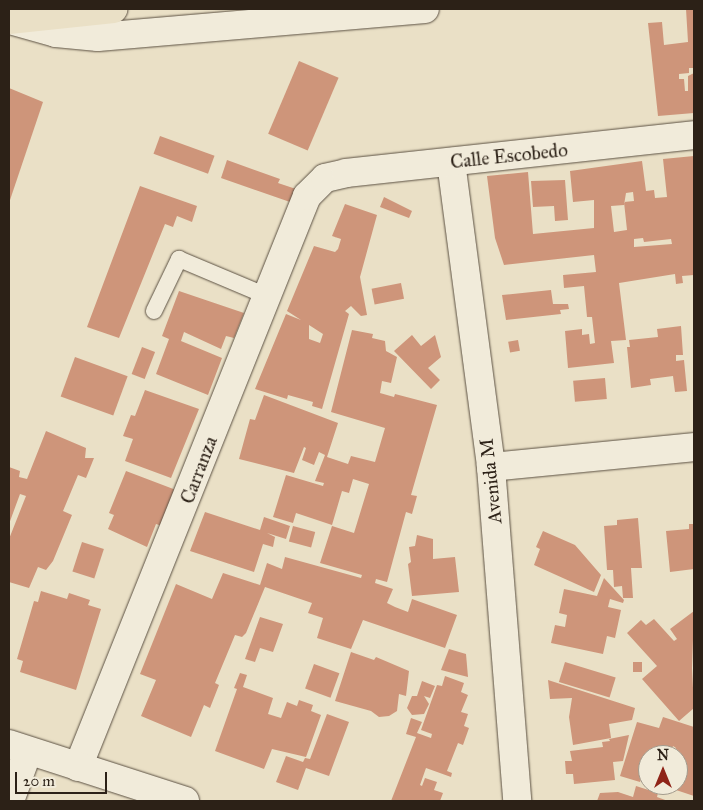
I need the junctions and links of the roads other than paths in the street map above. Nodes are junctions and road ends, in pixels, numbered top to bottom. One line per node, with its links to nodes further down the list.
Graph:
1 (113, 9): 3 (highway)
2 (425, 9): 3 (street)
3 (9, 20)
4 (694, 135): 5 (street, Calle Escobedo)
5 (451, 162): 6 (street, Calle Escobedo); 10 (street, Avenida M)
6 (325, 178): 7 (street, Carranza)
7 (267, 296): 8 (lane); 12 (street, Carranza)
8 (154, 311)
9 (694, 447): 10 (street)
10 (490, 467): 15 (street, Avenida M)
11 (18, 747): 12 (street); 13 (street)
12 (78, 766): 14 (street)
13 (10, 801)
14 (185, 801)
15 (517, 801)

